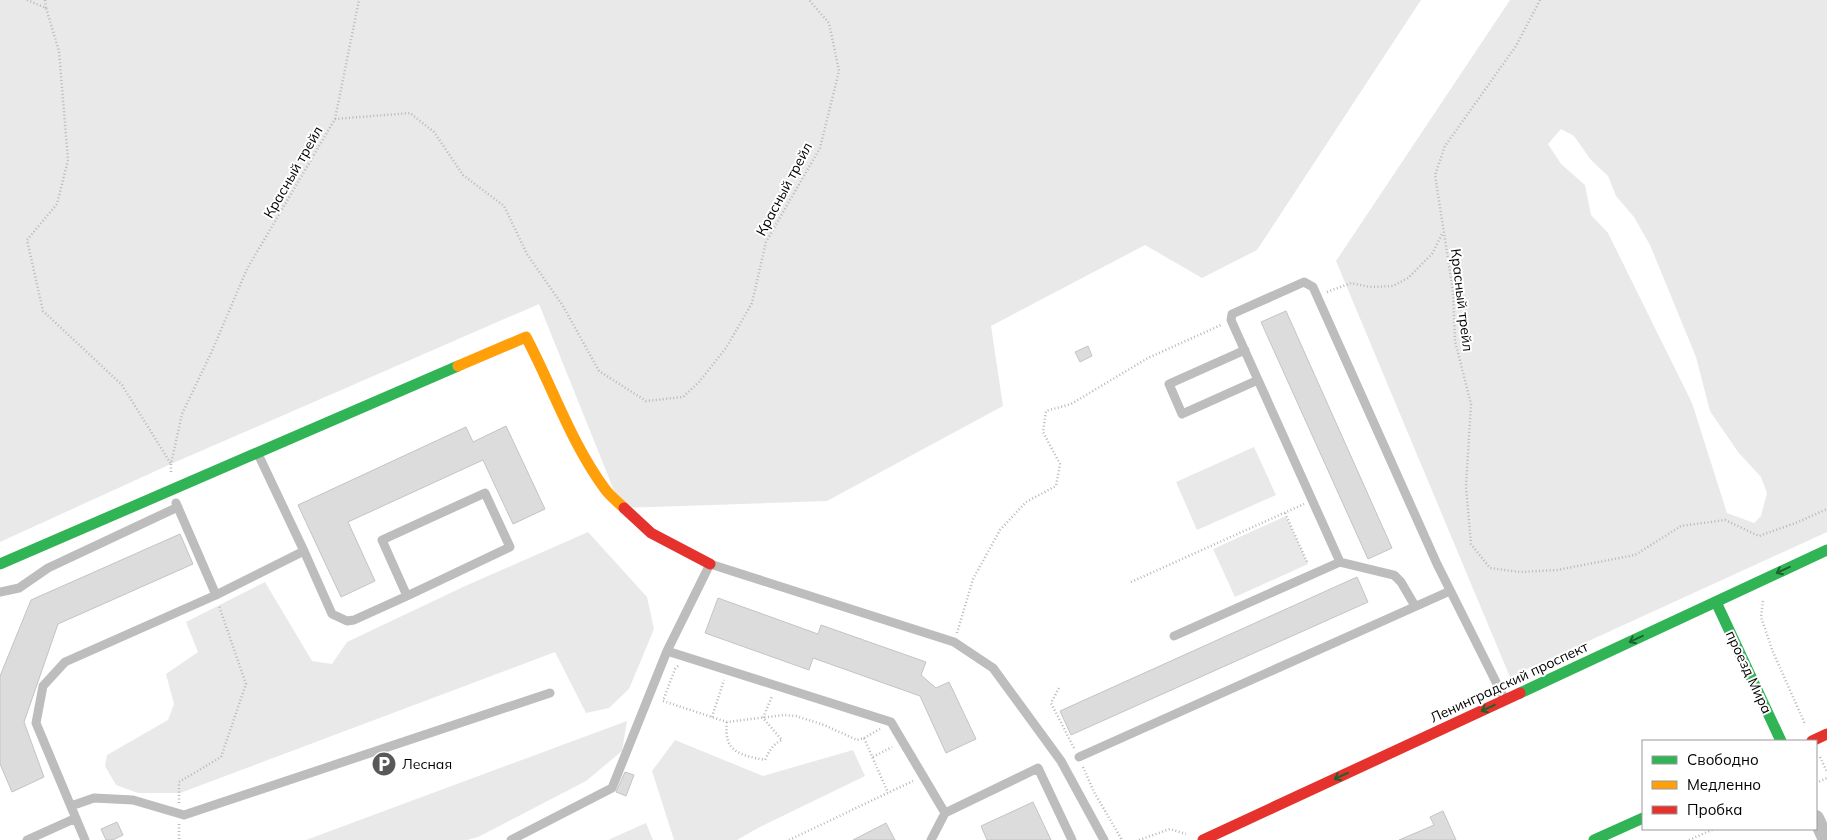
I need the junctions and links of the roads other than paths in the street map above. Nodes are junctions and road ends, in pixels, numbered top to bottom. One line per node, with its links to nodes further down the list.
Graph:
1 (1244, 350): 2 (lane); 2 (lane); 11 (lane)
2 (1258, 380): 8 (lane)
3 (258, 454): 4 (street); 7 (lane); 10 (street)
4 (171, 491): 5 (lane); 9 (street)
5 (178, 508): 12 (lane); 13 (lane)
6 (1827, 550): 15 (street, Ленинградский проспект, one-way to 15)
7 (304, 551): 13 (lane); 14 (lane)
8 (1340, 562): 16 (lane); 17 (lane)
9 (0, 564)
10 (710, 564): 18 (lane); 35 (lane)
11 (1450, 590): 16 (lane); 20 (lane)
12 (0, 592)
13 (216, 595): 25 (lane)
14 (407, 596): 14 (lane)
15 (1716, 602): 20 (street, Ленинградский проспект, one-way to 20); 22 (street, проезд Мира)
16 (1415, 606): 24 (lane)
17 (1174, 636)
18 (667, 651): 26 (lane); 32 (lane)
19 (550, 694): 25 (lane)
20 (1505, 700): 36 (street, Ленинградский проспект, one-way to 36)
21 (1827, 734): 23 (street)
22 (1781, 740)
23 (1814, 740)
24 (1079, 757)
25 (70, 806): 27 (lane)
26 (945, 813): 33 (lane); 34 (lane)
27 (76, 818): 30 (lane); 31 (lane)
28 (1642, 818): 37 (street)
29 (1817, 820): 38 (street)
30 (27, 840)
31 (85, 840)
32 (511, 840)
33 (931, 840)
34 (1072, 840)
35 (1104, 840)
36 (1203, 840)
37 (1594, 840)
38 (1826, 840)

